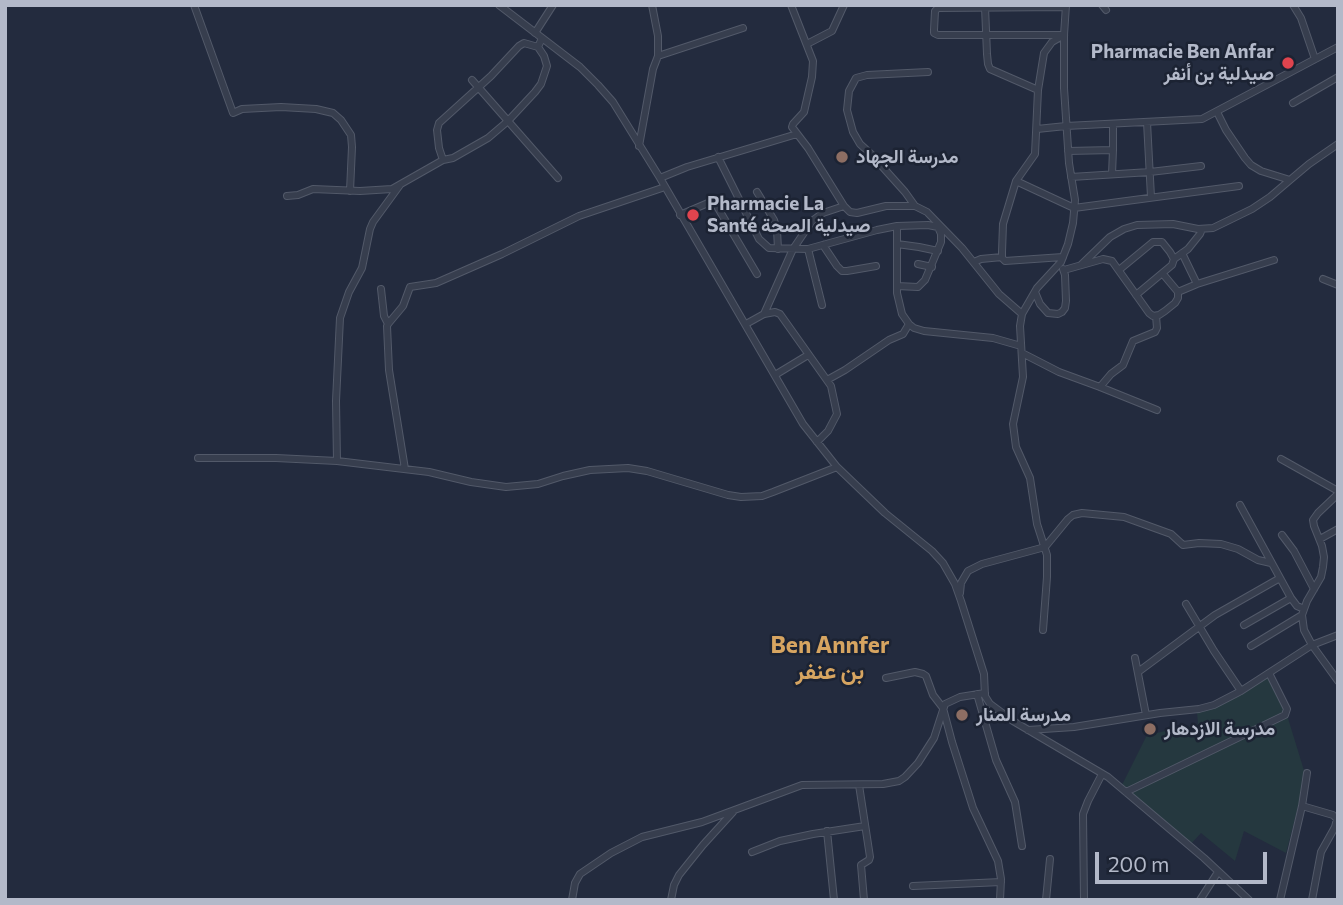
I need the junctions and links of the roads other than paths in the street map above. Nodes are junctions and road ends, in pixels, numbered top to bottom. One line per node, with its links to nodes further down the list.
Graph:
1 (194, 5): 50 (street)
2 (499, 5): 14 (street)
3 (554, 5): 14 (street)
4 (652, 5): 18 (street)
5 (790, 5): 15 (street)
6 (844, 5): 15 (street)
7 (1284, 5): 10 (street)
8 (1066, 6): 9 (street); 13 (street)
9 (985, 7): 12 (street); 12 (street)
10 (1294, 7): 19 (street)
11 (743, 28): 18 (street)
12 (987, 35): 13 (street); 24 (street)
13 (1064, 35): 24 (street); 30 (street)
14 (538, 36): 16 (street); 34 (street)
15 (807, 44): 32 (street)
16 (538, 47): 23 (street); 27 (street)
17 (1338, 47): 19 (street)
18 (658, 56): 34 (street)
19 (1315, 59): 26 (street)
20 (928, 72): 55 (street)
21 (1338, 78): 25 (street)
22 (471, 80): 23 (street)
23 (479, 88): 27 (street); 38 (street)
24 (1038, 90): 31 (street)
25 (1293, 103)
26 (1217, 112): 28 (street); 45 (street)
27 (508, 121): 38 (street); 43 (street)
28 (1147, 122): 29 (street); 40 (street)
29 (1113, 124): 30 (street); 35 (street)
30 (1066, 126): 31 (street); 36 (street)
31 (1037, 129): 46 (street)
32 (797, 134): 37 (street); 54 (street)
33 (1338, 144): 45 (street)
34 (639, 146): 44 (street)
35 (1113, 150): 36 (street); 41 (street)
36 (1068, 151): 42 (street)
37 (718, 158): 44 (street); 62 (street)
38 (443, 160): 47 (street)
39 (1201, 166): 40 (street)
40 (1150, 172): 41 (street); 53 (street)
41 (1112, 174): 42 (street)
42 (1071, 177): 56 (street)
43 (558, 178)
44 (660, 178): 49 (street)
45 (1290, 180): 59 (street)
46 (1016, 181): 56 (street); 67 (street)
47 (400, 186): 50 (street); 104 (street)
48 (1239, 186): 53 (street)
49 (665, 187): 57 (street); 92 (street)
50 (350, 191): 52 (street)
51 (757, 192): 62 (street)
52 (287, 196)
53 (1151, 197): 56 (street)
54 (844, 206): 55 (street); 63 (street)
55 (915, 206): 71 (street)
56 (1074, 208): 68 (street)
57 (680, 215): 78 (street); 93 (street)
58 (897, 226): 60 (street); 61 (street); 65 (street)
59 (1202, 229): 66 (street); 73 (street)
60 (897, 244): 65 (street); 83 (street)
61 (823, 246): 64 (street); 74 (street)
62 (778, 249): 63 (street)
63 (793, 249): 64 (street); 89 (street)
64 (808, 249): 88 (street)
65 (938, 251): 75 (street)
66 (1182, 253): 69 (street); 81 (street)
67 (1002, 257): 68 (street); 71 (street)
68 (1063, 257): 76 (street)
69 (1174, 260): 77 (street); 79 (street)
70 (1274, 260): 81 (street)
71 (974, 262): 90 (street)
72 (918, 264): 75 (street)
73 (1081, 265): 76 (street); 77 (street)
74 (876, 266)
75 (932, 267): 83 (street)
76 (1062, 268): 85 (street); 85 (street)
77 (1119, 270): 87 (street)
78 (757, 274)
79 (1163, 274): 86 (street); 87 (street)
80 (1323, 279): 82 (street)
81 (1197, 284): 86 (street)
82 (1338, 285)
83 (897, 286): 94 (street)
84 (381, 289): 92 (street)
85 (1035, 292): 90 (street)
86 (1178, 292): 91 (street)
87 (1136, 295): 91 (street)
88 (822, 305)
89 (764, 314): 93 (street); 96 (street)
90 (1022, 314): 95 (street)
91 (1156, 316): 99 (street)
92 (388, 324): 106 (street)
93 (746, 324): 97 (street)
94 (909, 324): 95 (street); 98 (street)
95 (1021, 349): 99 (street); 112 (street)
96 (808, 355): 97 (street); 98 (street)
97 (775, 375): 101 (street)
98 (827, 380): 101 (street)
99 (1100, 387): 100 (street)
100 (1157, 410)
101 (817, 442): 105 (street)
102 (198, 458): 104 (street)
103 (1281, 459): 107 (street)
104 (337, 461): 106 (street)
105 (837, 467): 106 (street); 116 (street)
106 (405, 469)
107 (1338, 492): 111 (street)
108 (1240, 505): 113 (street)
109 (1338, 529): 111 (street)
110 (1282, 535): 115 (street)
111 (1320, 539): 115 (street)
112 (1045, 547): 113 (street); 116 (street); 122 (street)
113 (1271, 563): 114 (street)
114 (1280, 578): 117 (street); 121 (street)
115 (1314, 589): 119 (street)
116 (959, 596): 132 (street)
117 (1291, 598): 119 (street); 120 (street)
118 (1186, 604): 121 (street)
119 (1303, 612): 124 (street); 125 (street)
120 (1244, 625)
121 (1199, 626): 127 (street); 131 (street)
122 (1043, 630)
123 (1338, 635): 124 (street)
124 (1311, 645): 128 (street); 130 (street)
125 (1251, 646)
126 (1135, 658): 127 (street)
127 (1138, 672): 134 (street)
128 (1269, 673): 131 (street); 139 (street)
129 (886, 678): 133 (street)
130 (1338, 681)
131 (1241, 691): 134 (street)
132 (981, 694): 133 (street); 135 (street); 144 (street)
133 (943, 708): 138 (street); 148 (street)
134 (1146, 715): 135 (street)
135 (1027, 730): 137 (street)
136 (1307, 773): 140 (street)
137 (1102, 774): 139 (street); 156 (street)
138 (859, 785): 141 (street); 142 (street)
139 (1126, 792): 147 (street)
140 (1302, 806): 159 (street); 160 (street)
141 (734, 811): 150 (street); 151 (street)
142 (865, 826): 143 (street); 153 (street)
143 (827, 831): 145 (street); 152 (street)
144 (1022, 846)
145 (752, 852)
146 (1050, 859): 155 (street)
147 (1218, 872): 157 (street); 158 (street)
148 (1001, 882): 149 (street); 154 (street)
149 (913, 886)
150 (572, 900)
151 (671, 900)
152 (834, 900)
153 (864, 900)
154 (1000, 900)
155 (1046, 900)
156 (1084, 900)
157 (1200, 900)
158 (1249, 900)
159 (1280, 900)
160 (1312, 900)

